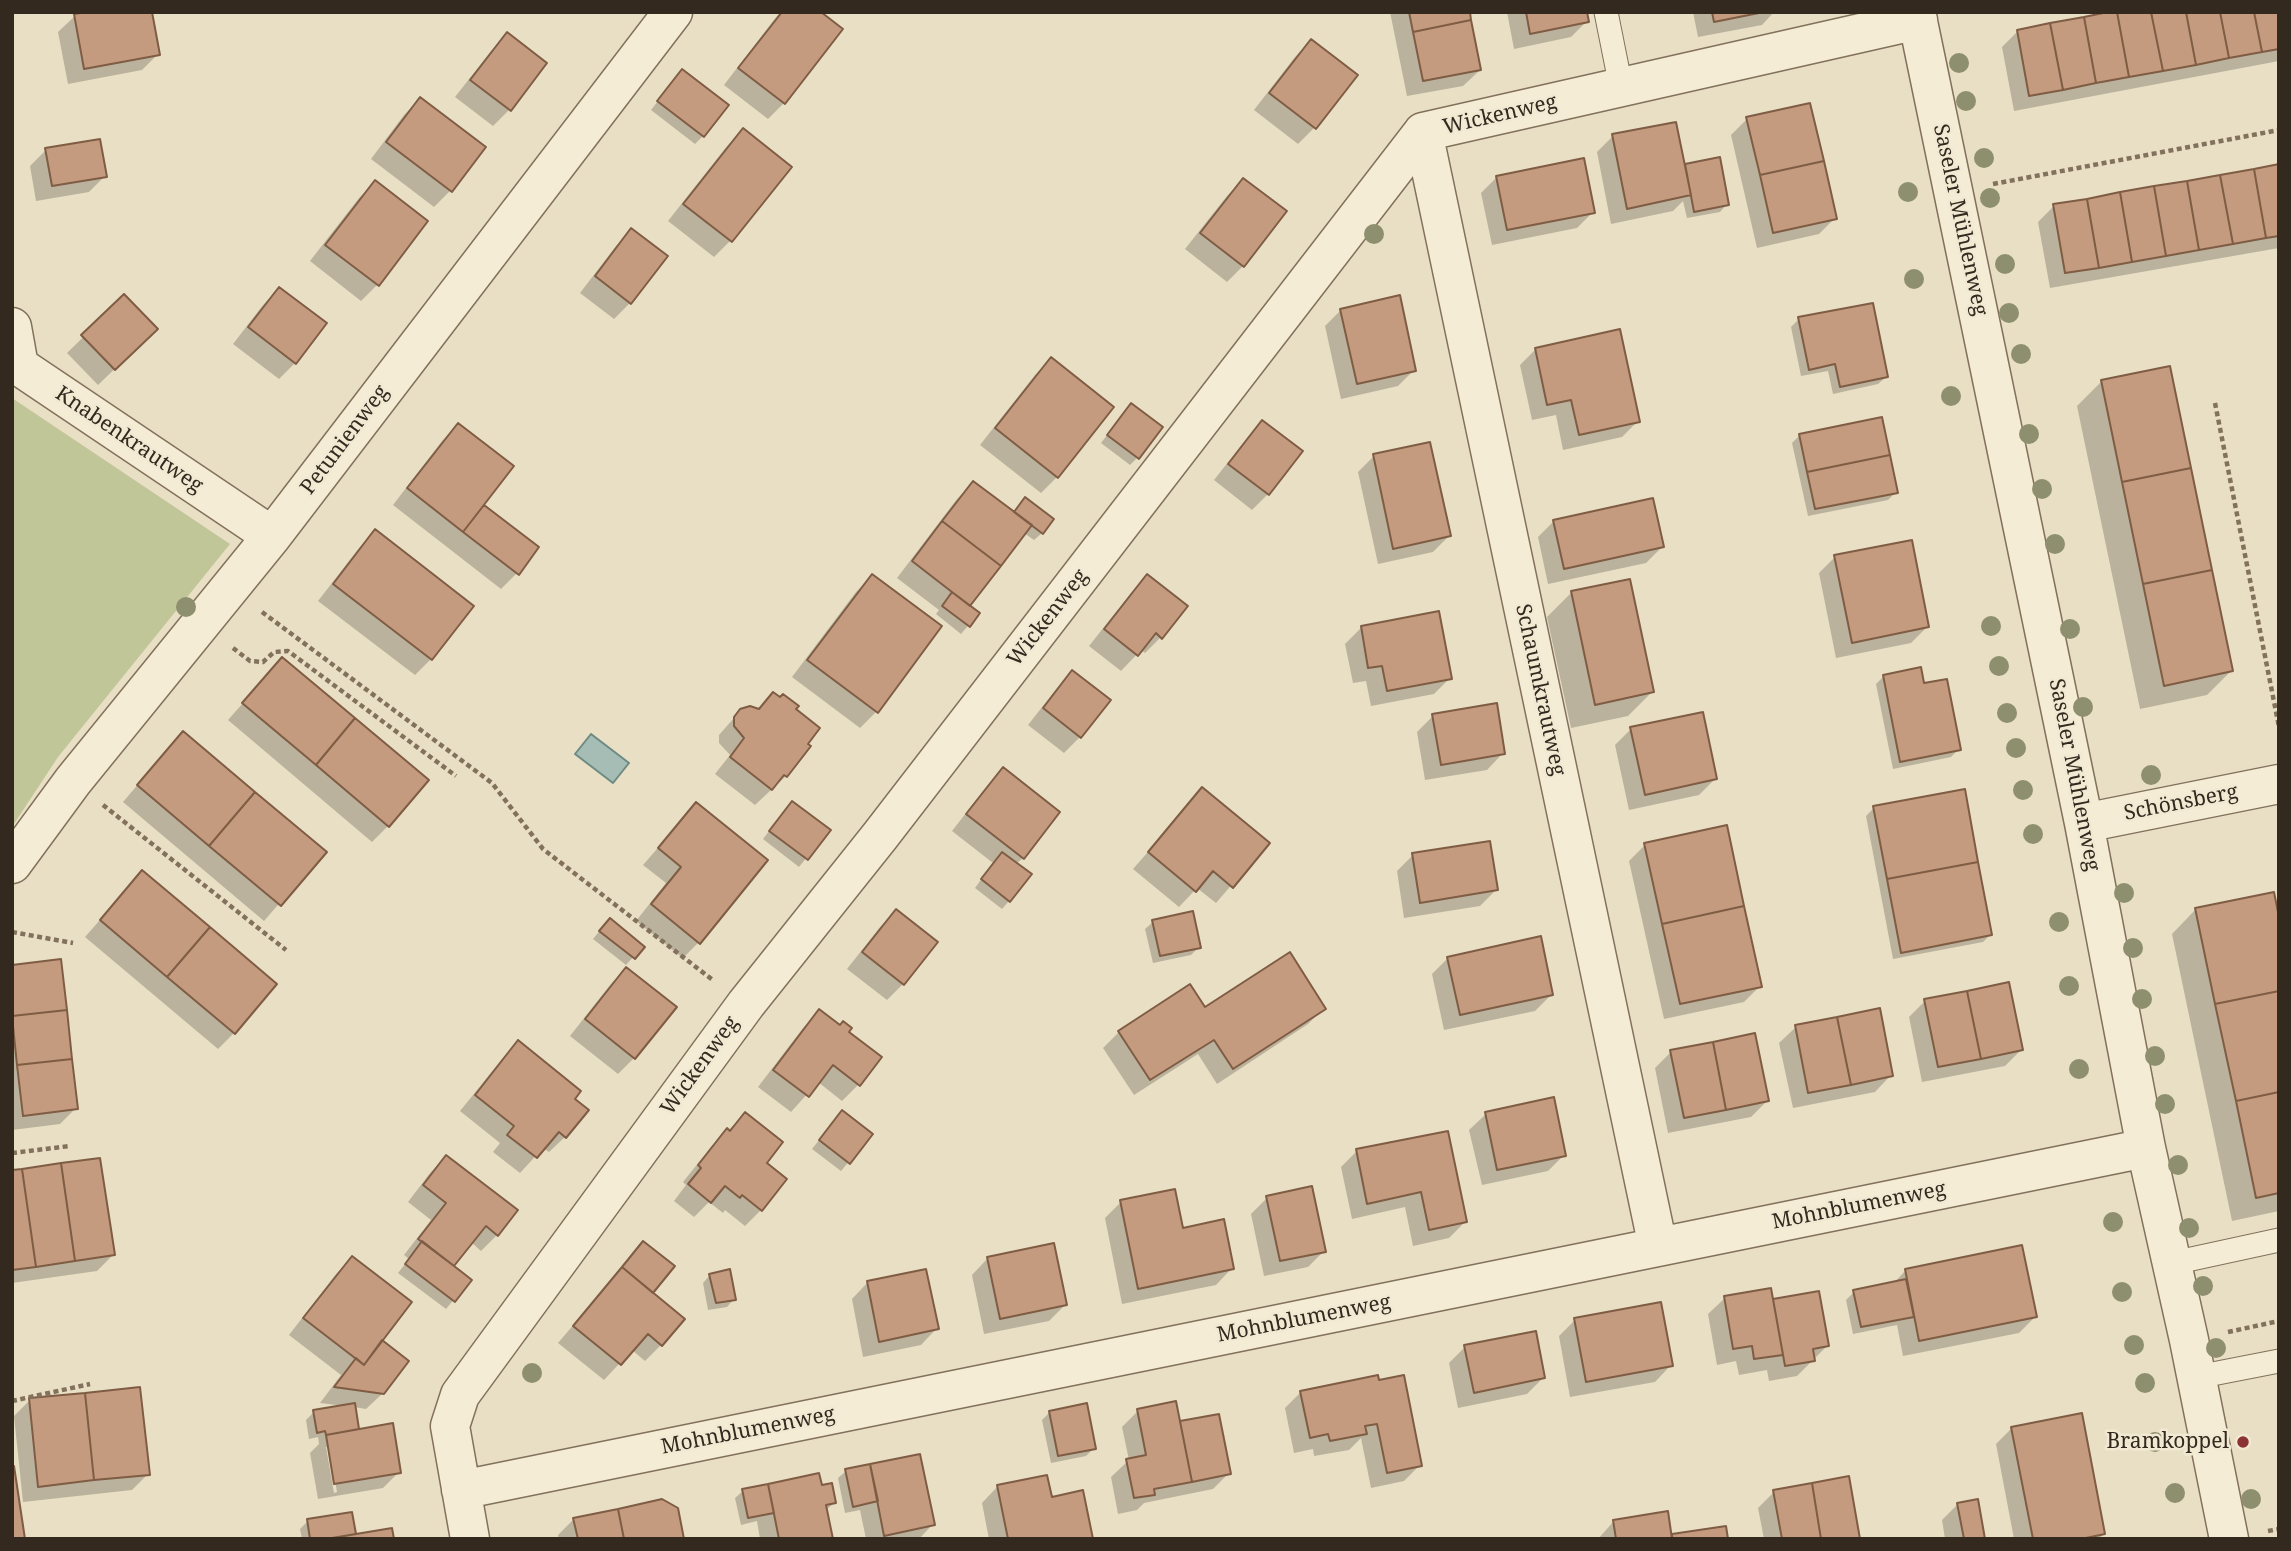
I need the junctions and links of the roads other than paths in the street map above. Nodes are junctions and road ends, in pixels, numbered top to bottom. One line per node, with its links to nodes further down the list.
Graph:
1 (673, 12): 7 (street, Petunienweg)
2 (1606, 12): 4 (lane)
3 (1917, 16): 4 (street, Wickenweg); 9 (street, Saseler Mühlenweg)
4 (1621, 88): 5 (street, Wickenweg)
5 (1423, 132): 13 (street, Schaumkrautweg); 17 (street, Wickenweg)
6 (12, 327): 7 (street, Knabenkrautweg)
7 (272, 536): 10 (street, Petunienweg)
8 (2279, 784): 9 (street, Schönsberg)
9 (2084, 823): 11 (street, Saseler Mühlenweg)
10 (12, 864)
11 (2146, 1148): 13 (street, Mohnblumenweg); 14 (street, Saseler Mühlenweg)
12 (2279, 1240): 14 (lane)
13 (1658, 1247): 17 (street, Mohnblumenweg)
14 (2173, 1263): 15 (street, Saseler Mühlenweg)
15 (2193, 1358): 16 (lane); 19 (street, Saseler Mühlenweg)
16 (2279, 1361)
17 (461, 1490): 18 (street, Wickenweg)
18 (470, 1539)
19 (2230, 1539)

